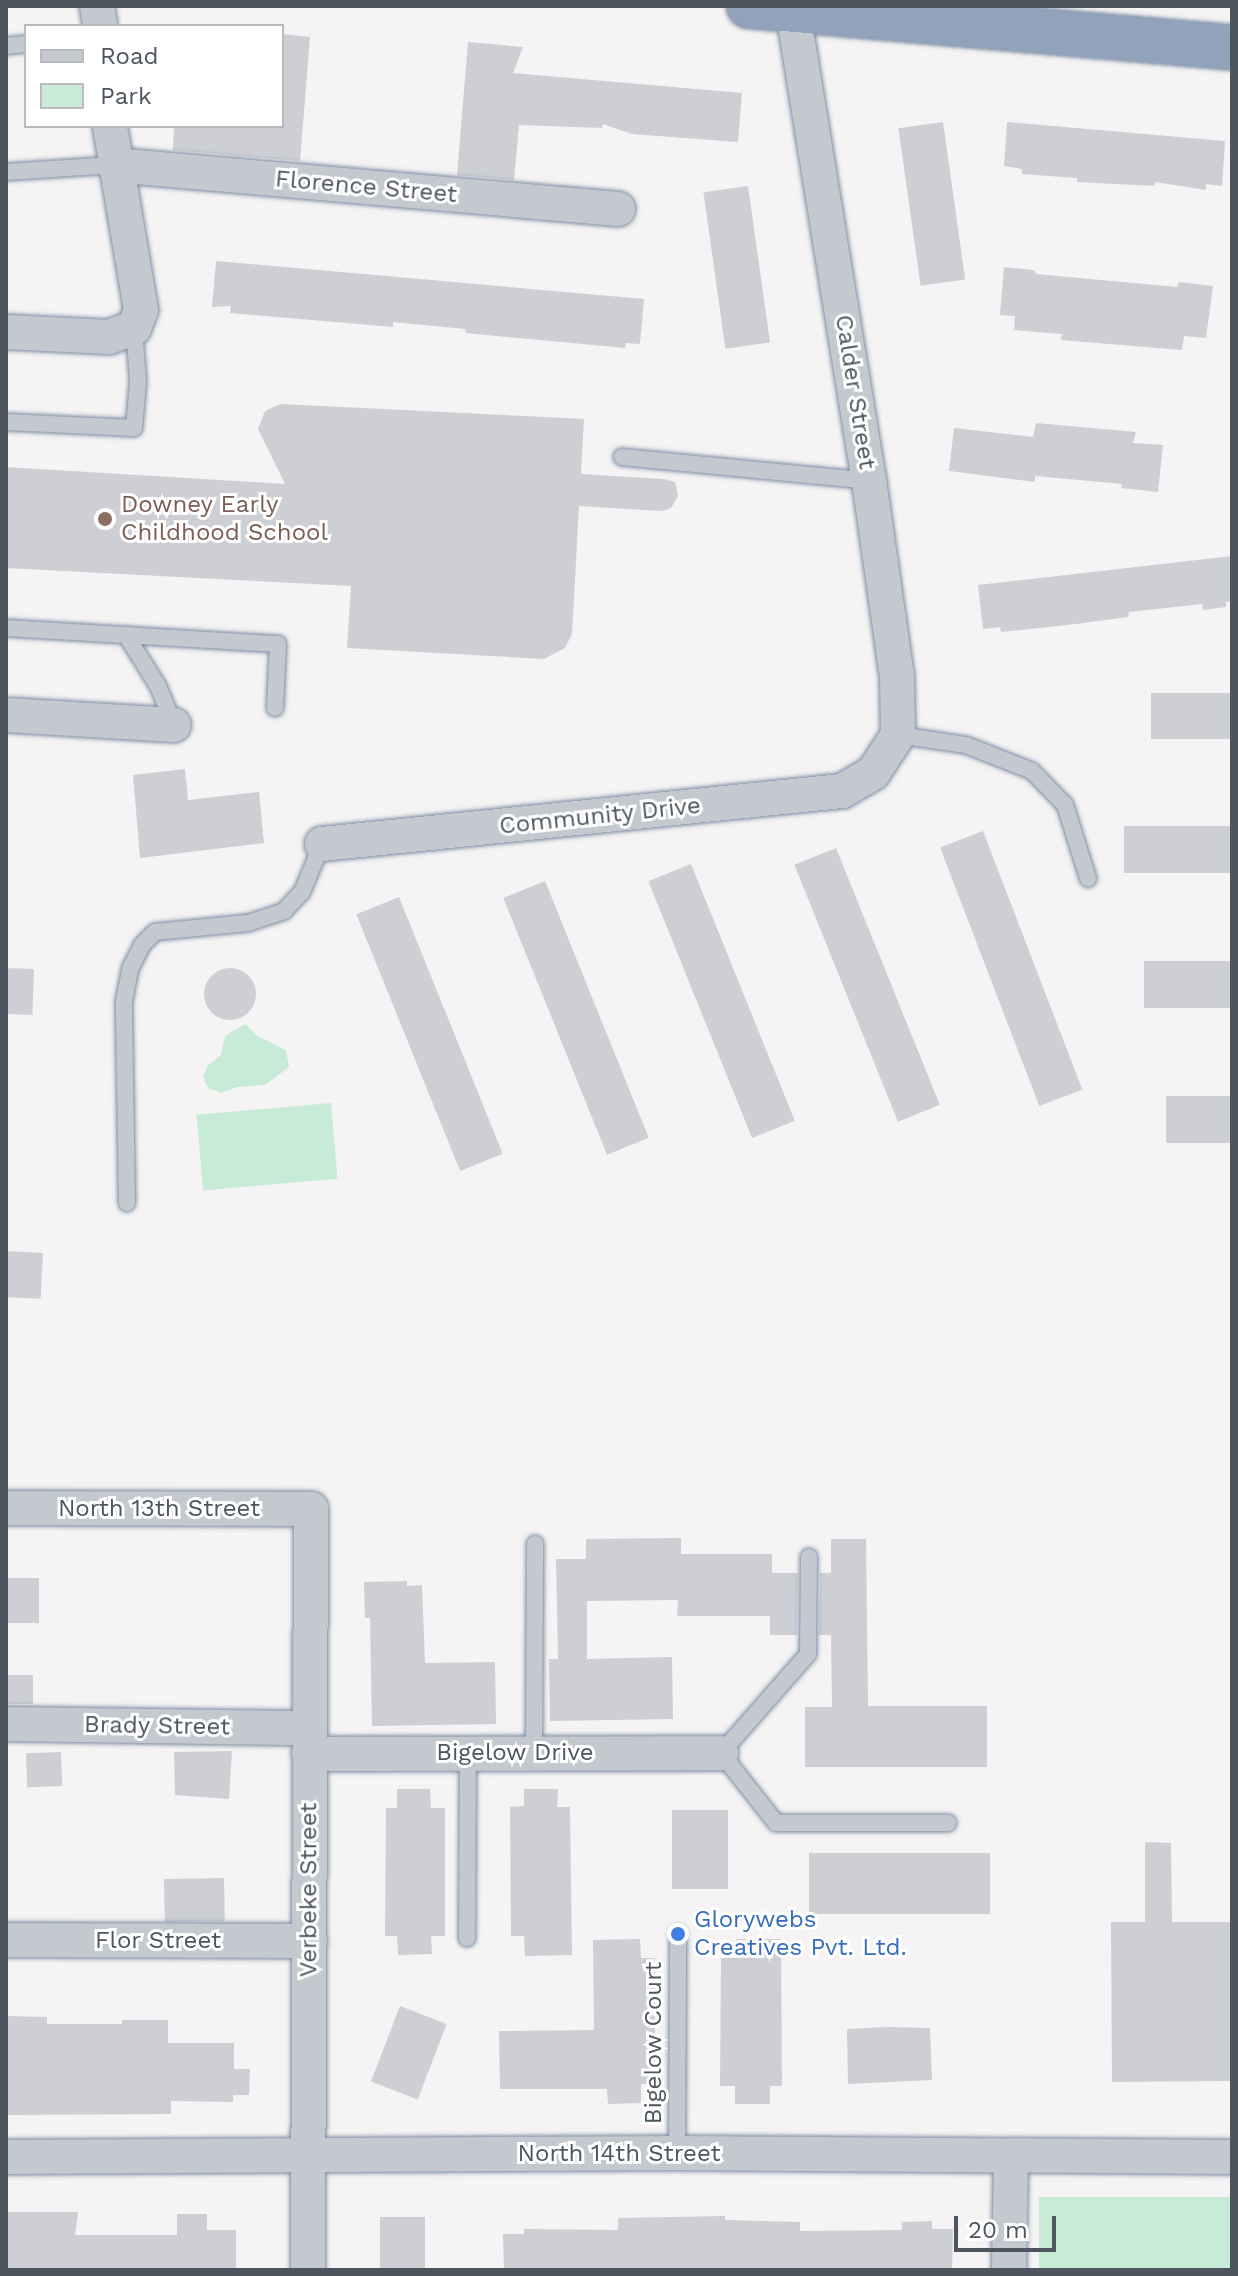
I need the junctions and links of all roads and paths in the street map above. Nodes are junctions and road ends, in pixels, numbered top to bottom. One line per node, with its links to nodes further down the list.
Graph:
1 (749, 6): 2 (highway)
2 (793, 8): 3 (highway); 12 (street, Calder Street)
3 (1232, 47)
4 (110, 128): 5 (street)
5 (114, 165): 6 (lane); 7 (street, Florence Street); 8 (street)
6 (6, 172)
7 (618, 209)
8 (134, 328): 9 (street); 10 (lane)
9 (6, 332)
10 (6, 422)
11 (622, 457): 12 (lane)
12 (869, 481): 18 (street, Calder Street)
13 (6, 628): 14 (lane)
14 (126, 635): 15 (lane); 17 (lane)
15 (275, 708)
16 (6, 715): 17 (street)
17 (174, 725)
18 (898, 735): 19 (street, Community Drive); 20 (lane)
19 (322, 844): 21 (lane)
20 (1088, 878)
21 (127, 1203)
22 (6, 1508): 23 (street, North 13th Street)
23 (311, 1509): 27 (street, Verbeke Street)
24 (535, 1544): 29 (lane)
25 (809, 1557): 30 (lane)
26 (6, 1724): 27 (street, Brady Street)
27 (309, 1741): 28 (street, Bigelow Drive); 35 (street, Verbeke Street)
28 (468, 1753): 29 (street, Bigelow Drive); 33 (lane)
29 (534, 1753): 30 (street, Bigelow Drive)
30 (721, 1753): 31 (lane)
31 (948, 1823)
32 (678, 1934): 36 (lane, Bigelow Court)
33 (467, 1938)
34 (6, 1940): 35 (street, Flor Street)
35 (310, 1941): 37 (street, Verbeke Street)
36 (677, 2153): 37 (street, North 14th Street); 40 (street, North 14th Street)
37 (308, 2156): 38 (street, North 14th Street); 41 (street, Verbeke Street)
38 (6, 2157)
39 (1232, 2157): 40 (street, North 14th Street)
40 (1011, 2158): 42 (street)
41 (308, 2270)
42 (1009, 2270)

